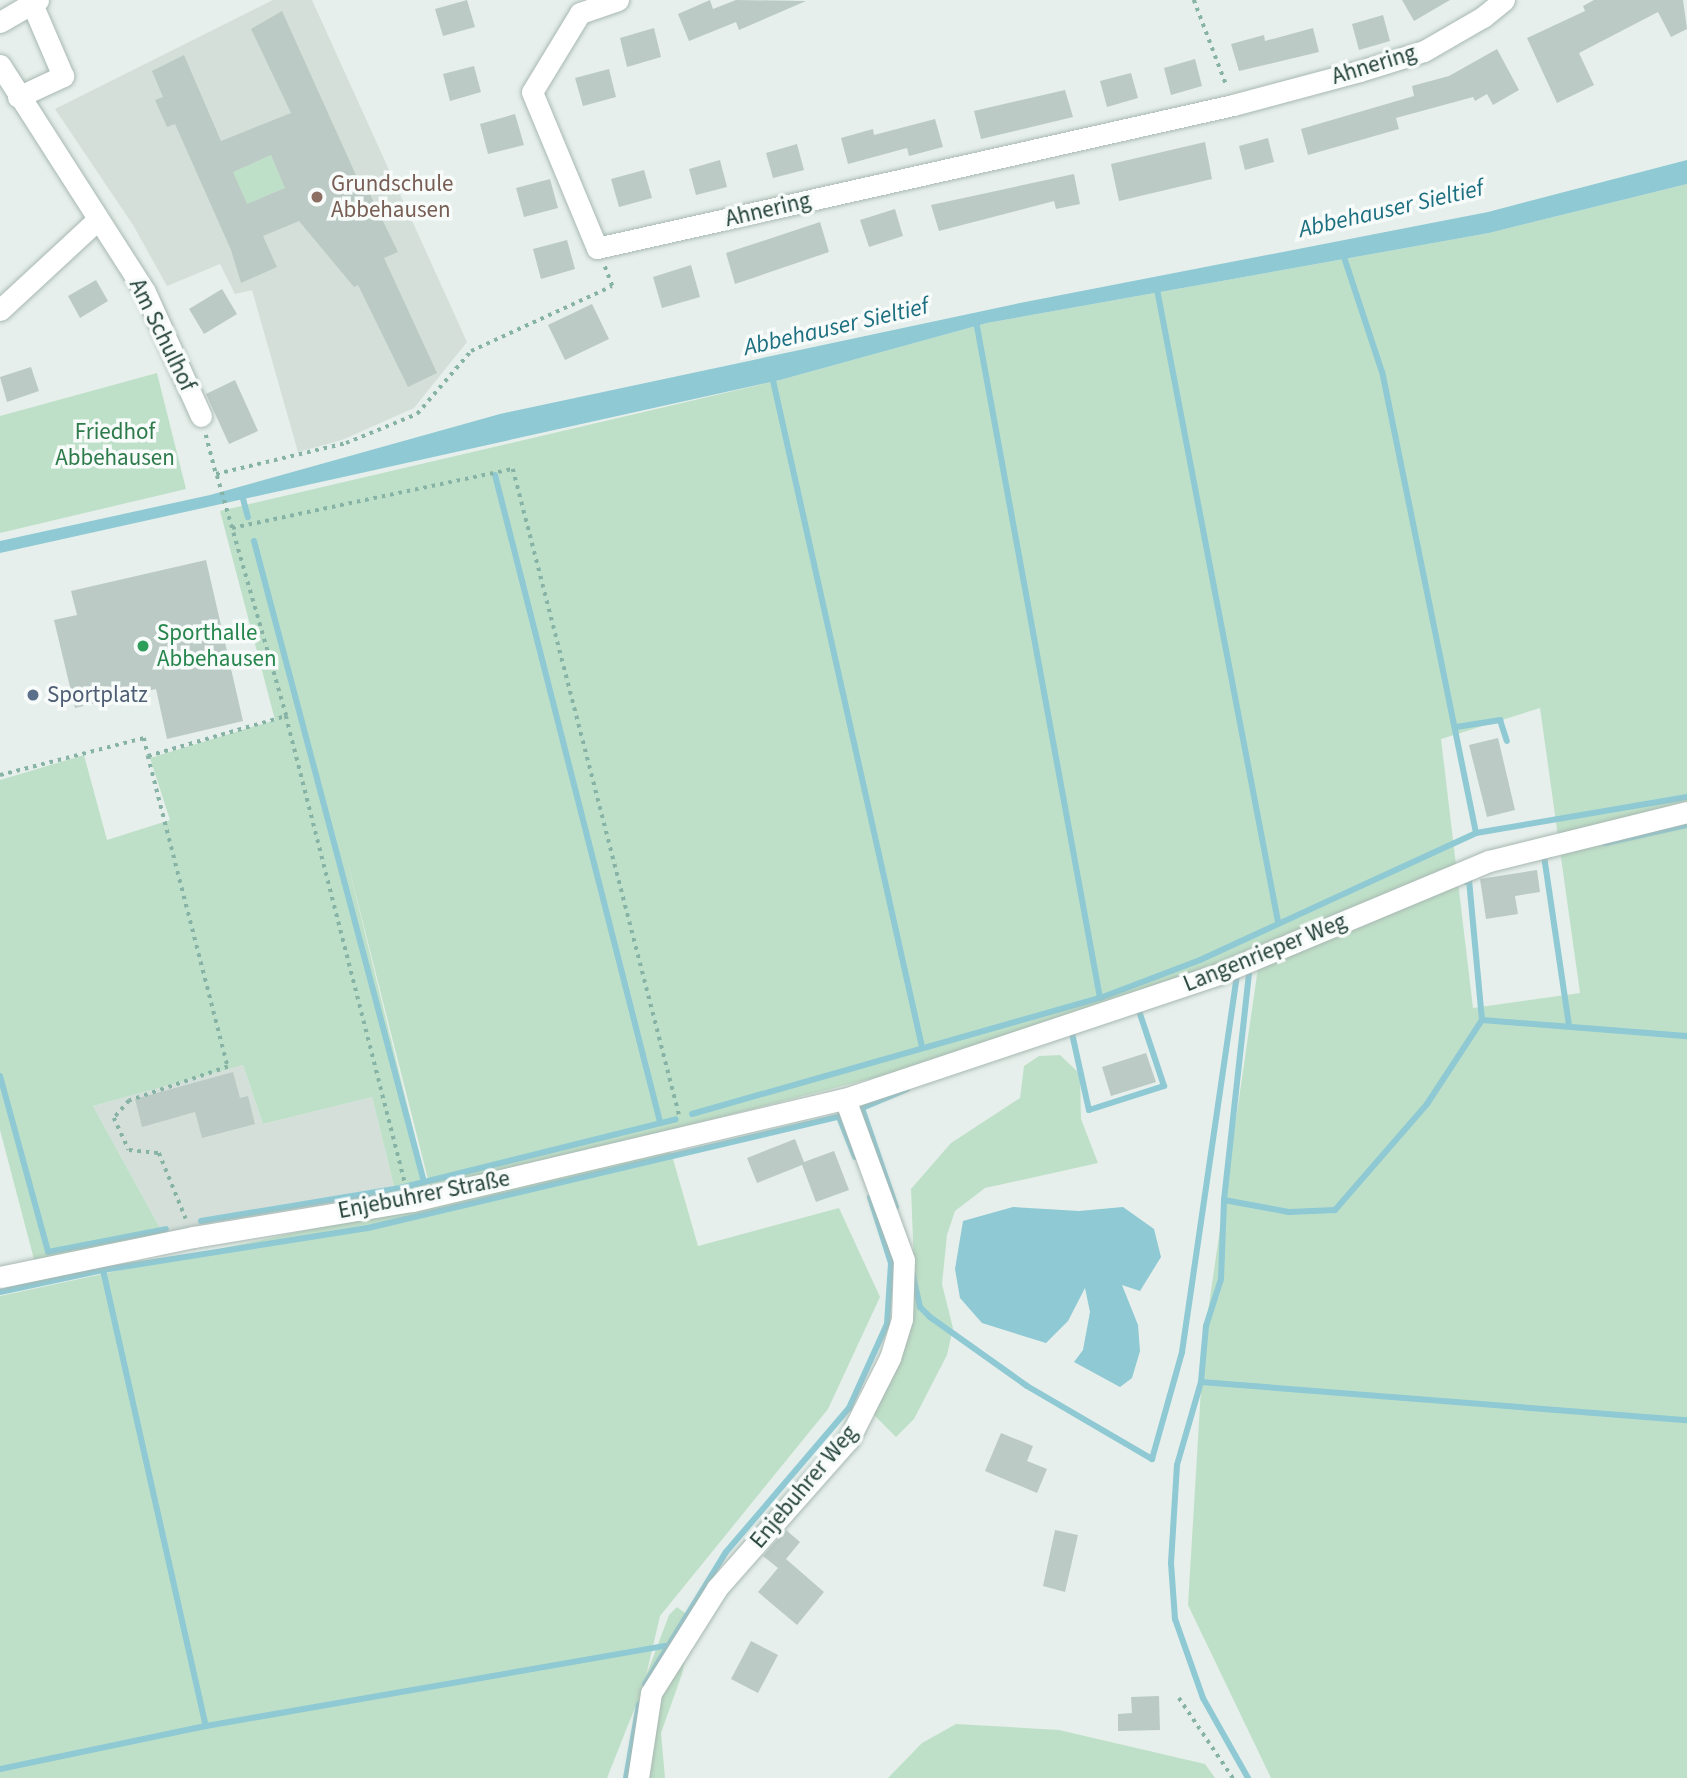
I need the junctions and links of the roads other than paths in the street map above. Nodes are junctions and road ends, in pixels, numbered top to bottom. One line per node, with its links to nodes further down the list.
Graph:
1 (618, 0): 2 (street, Ahnering)
2 (1504, 0)
3 (35, 3): 4 (street); 6 (street)
4 (0, 22)
5 (0, 65): 6 (street, Am Schulhof)
6 (18, 97): 7 (street, Am Schulhof)
7 (96, 221): 8 (street); 9 (street, Am Schulhof)
8 (0, 310)
9 (201, 416)
10 (1687, 812): 11 (street, Langenrieper Weg)
11 (845, 1099): 12 (street, Enjebuhrer Straße); 13 (street, Enjebuhrer Weg)
12 (0, 1277)
13 (638, 1778)

